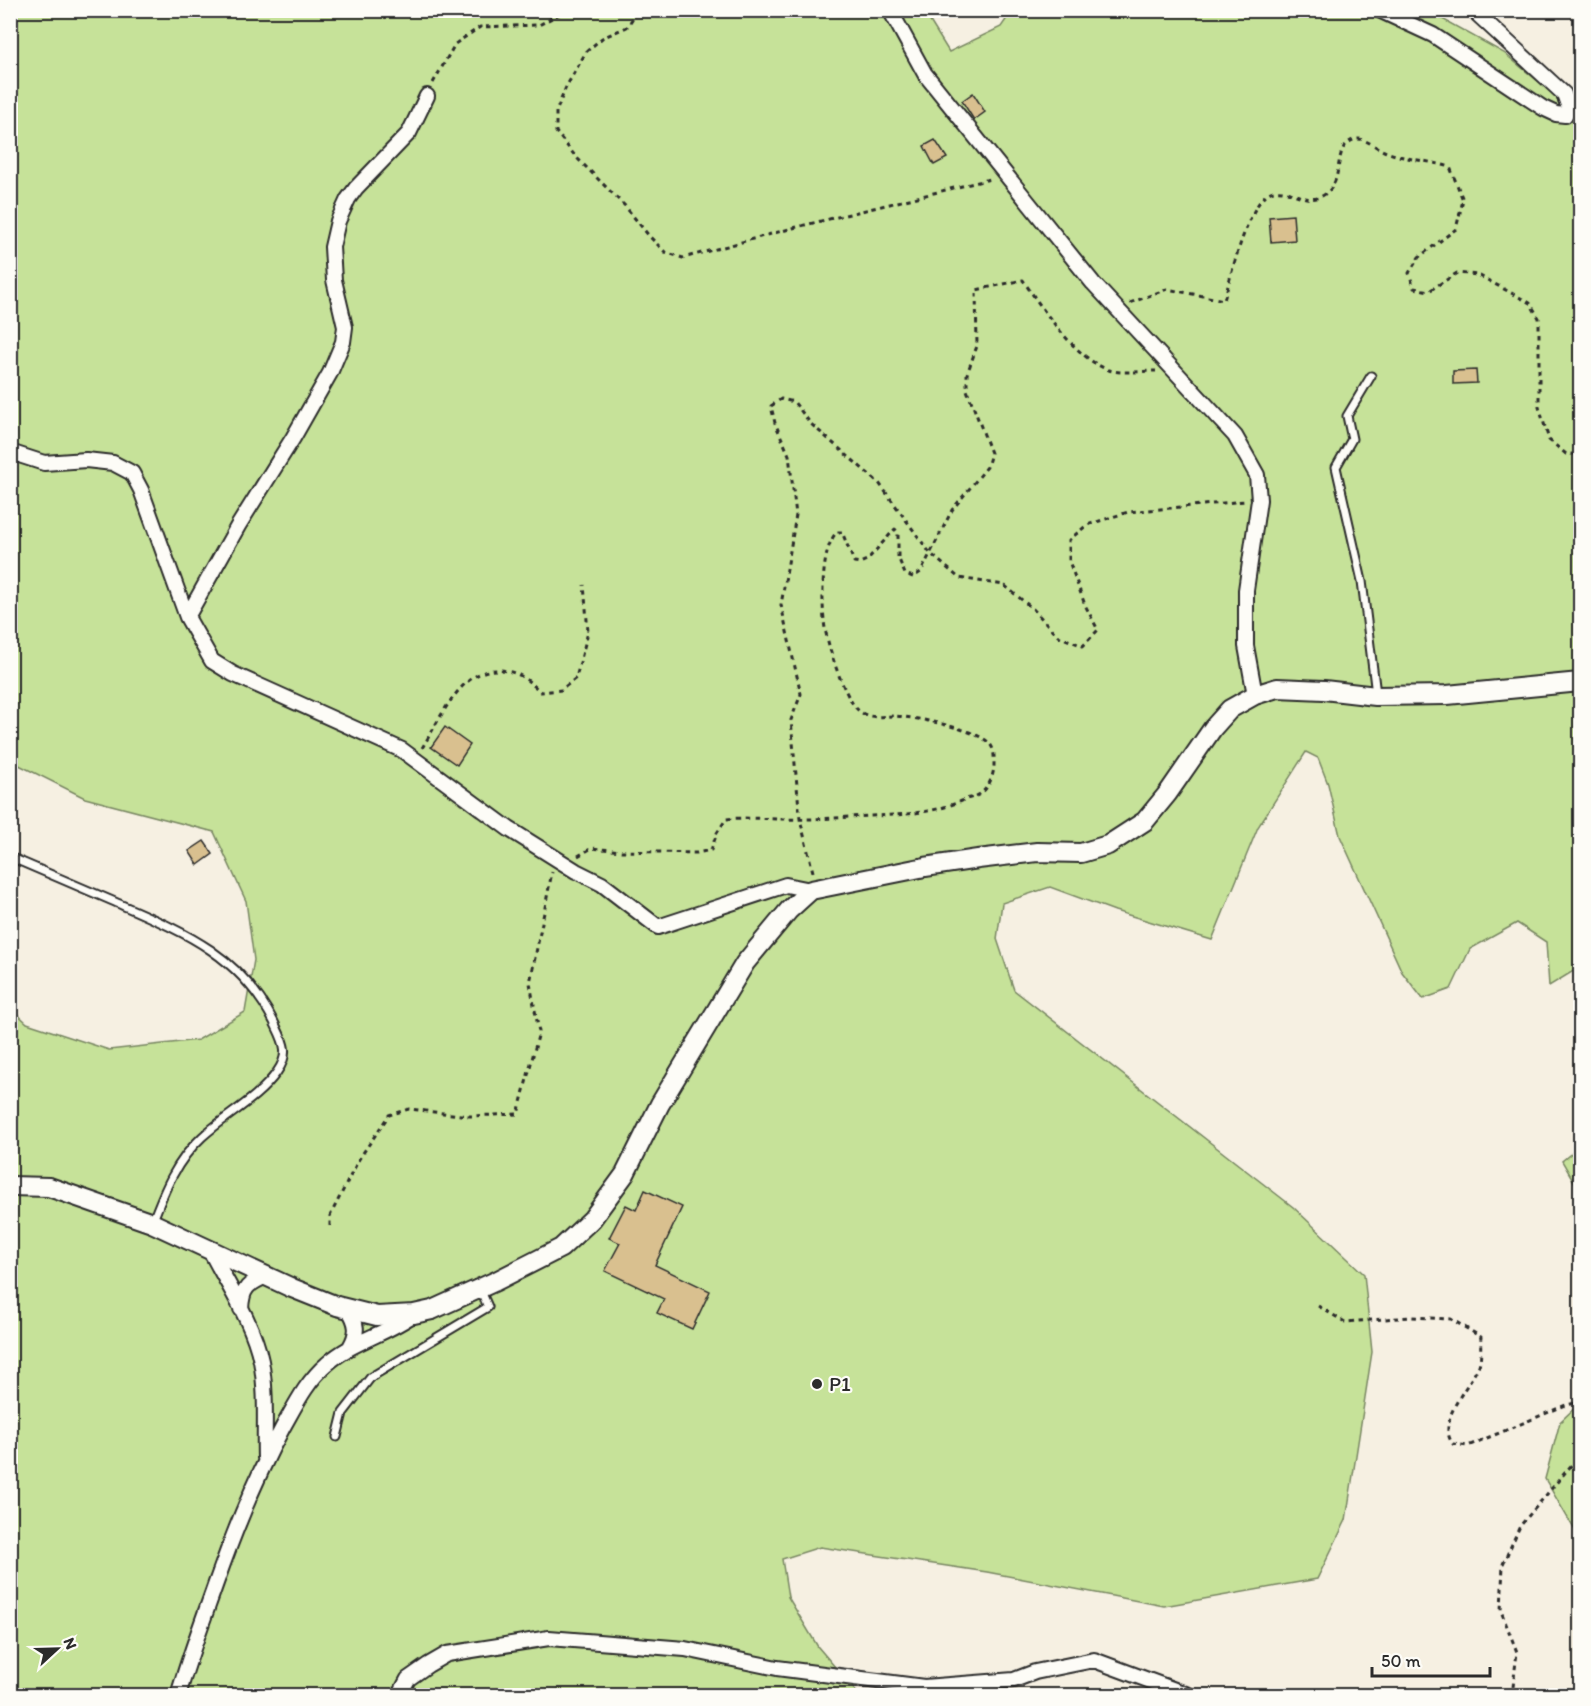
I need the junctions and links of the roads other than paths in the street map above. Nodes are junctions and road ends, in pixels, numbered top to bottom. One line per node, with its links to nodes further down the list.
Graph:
1 (890, 10): 9 (street)
2 (1379, 10): 3 (street)
3 (1473, 10)
4 (426, 96): 7 (street)
5 (1371, 376): 10 (lane)
6 (10, 452): 7 (street)
7 (188, 616): 12 (street)
8 (1581, 682): 10 (street)
9 (1255, 695): 10 (street); 12 (street)
10 (1376, 696)
11 (10, 857): 14 (lane)
12 (814, 889): 17 (street)
13 (10, 1186): 14 (street)
14 (152, 1223): 15 (street)
15 (208, 1248): 16 (street); 19 (street)
16 (268, 1275): 18 (street); 19 (street)
17 (480, 1288): 20 (street); 22 (lane)
18 (348, 1308): 20 (street); 21 (street)
19 (241, 1310): 23 (street)
20 (414, 1314): 21 (street)
21 (350, 1347): 23 (street)
22 (338, 1437)
23 (265, 1460): 24 (street)
24 (178, 1695)
25 (399, 1695): 26 (street)
26 (1191, 1695)

